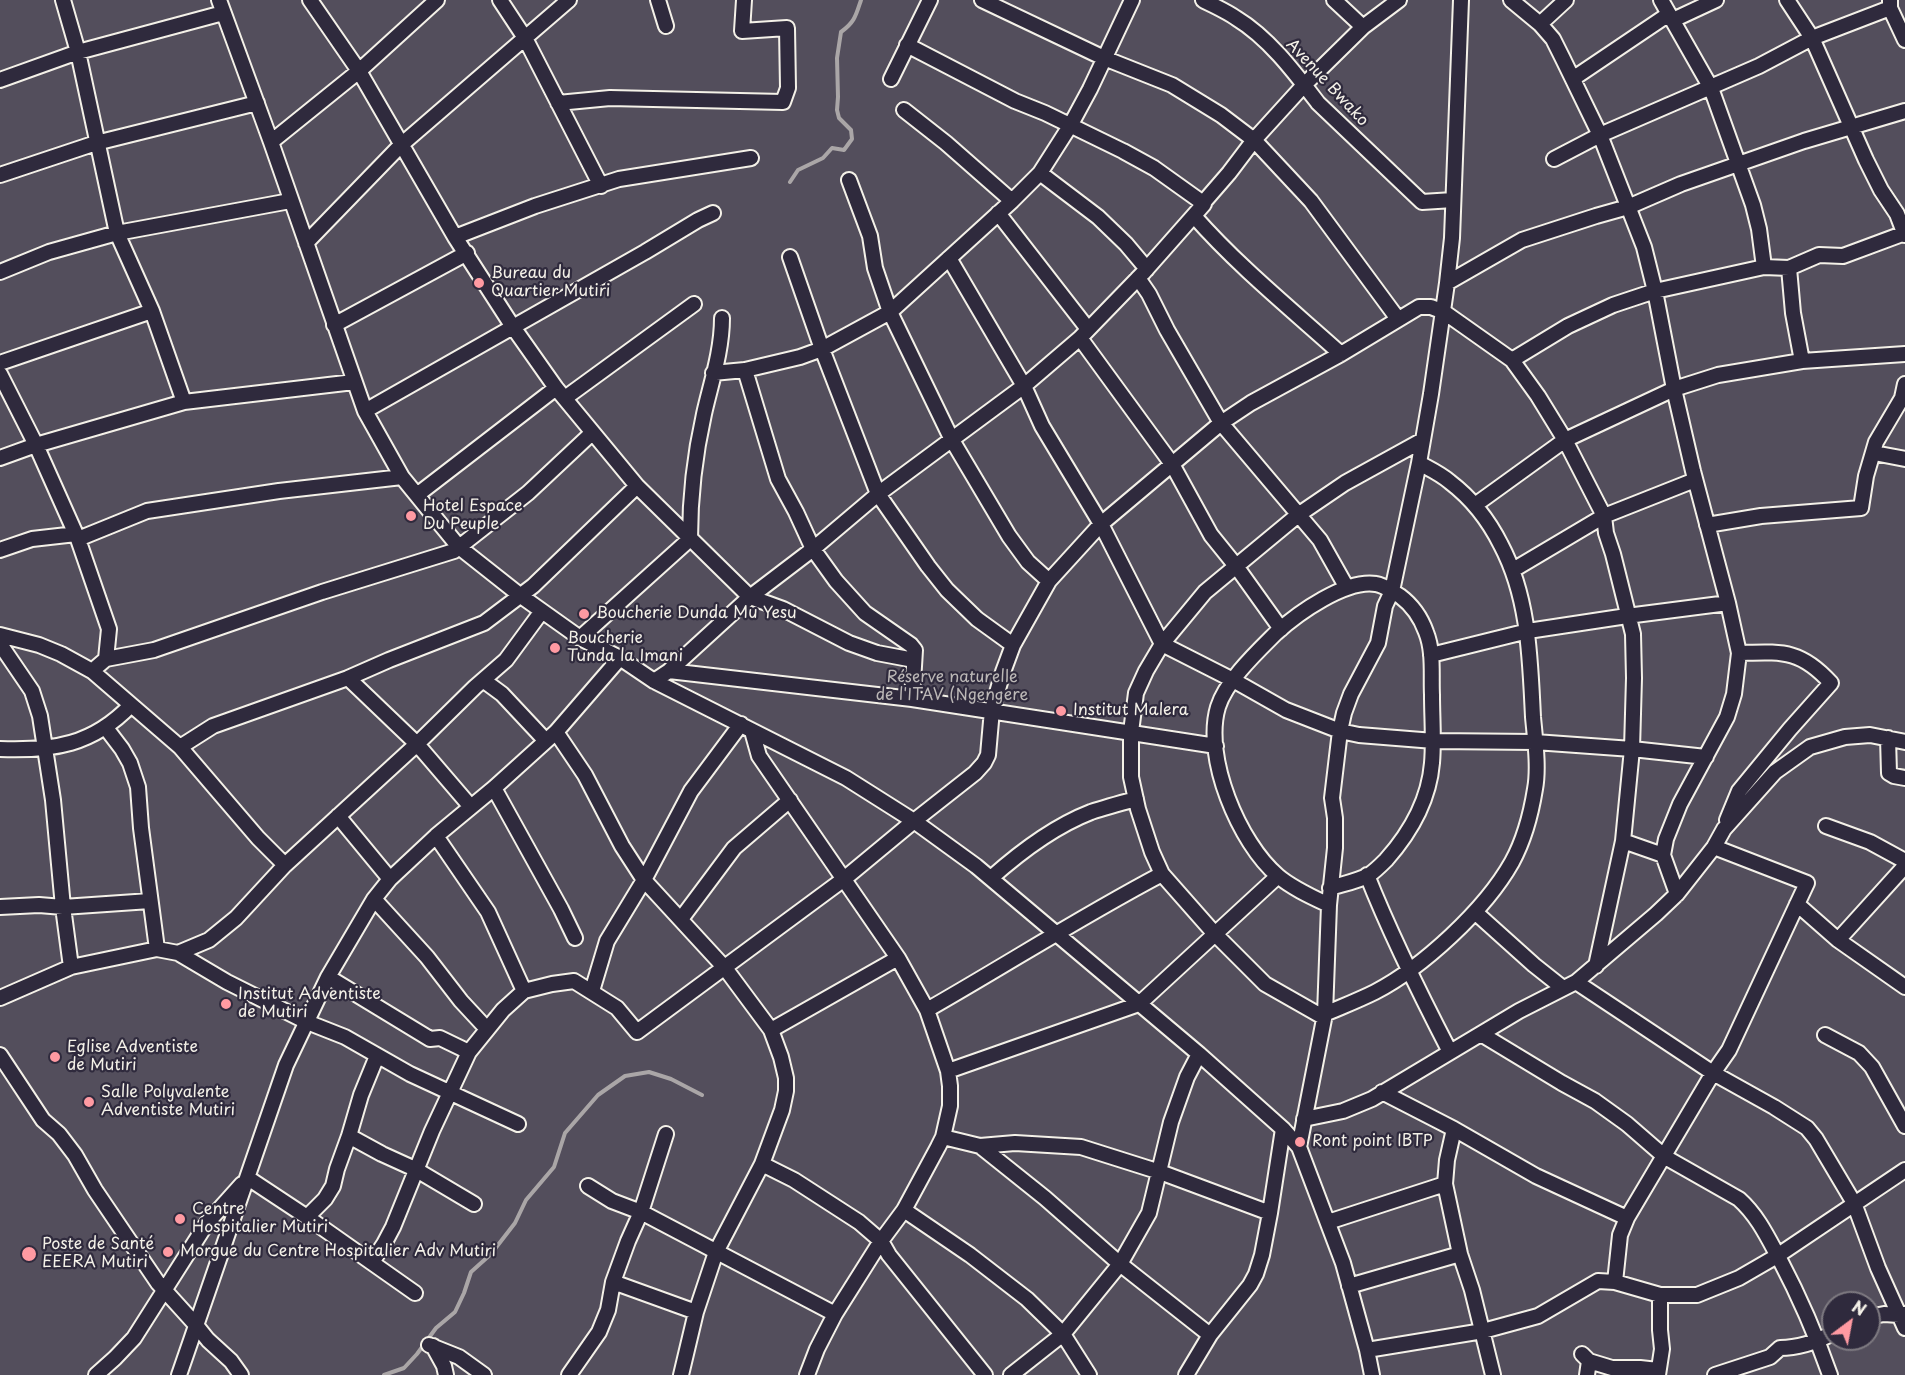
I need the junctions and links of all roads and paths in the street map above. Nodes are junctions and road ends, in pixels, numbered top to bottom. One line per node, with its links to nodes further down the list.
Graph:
1 (63, 0): 30 (street)
2 (310, 0): 32 (street)
3 (437, 0): 32 (street)
4 (500, 0): 26 (street)
5 (569, 0): 26 (street)
6 (658, 0): 24 (street)
7 (744, 0): 39 (street)
8 (930, 0): 29 (street)
9 (982, 0): 31 (street)
10 (1132, 0): 31 (street)
11 (1203, 0): 36 (street, Avenue Bwako)
12 (1334, 0): 25 (street)
13 (1399, 0): 25 (street)
14 (1461, 0): 56 (street)
15 (1511, 0): 23 (street)
16 (1566, 0): 23 (street)
17 (1661, 0): 22 (street)
18 (1716, 0): 22 (street)
19 (1786, 0): 27 (street)
20 (1890, 4): 27 (street); 28 (street)
21 (221, 6): 30 (street); 38 (street)
22 (1671, 17): 33 (street); 37 (street)
23 (1540, 24): 33 (street)
24 (666, 26)
25 (1363, 27): 36 (street)
26 (525, 38): 39 (street); 48 (street)
27 (1812, 38): 37 (street); 43 (street)
28 (1905, 40)
29 (907, 45): 34 (street); 42 (street)
30 (78, 52): 35 (street); 47 (street)
31 (1104, 58): 42 (street); 45 (street)
32 (359, 71): 46 (street); 48 (street)
33 (1574, 78): 44 (street)
34 (891, 79)
35 (0, 80)
36 (1304, 85): 45 (street); 56 (street, Avenue Bwako)
37 (1711, 88): 44 (street); 51 (street)
38 (257, 103): 46 (street); 47 (street)
39 (558, 103): 55 (street)
40 (904, 110): 58 (street)
41 (1905, 111): 43 (street)
42 (1070, 126): 52 (street); 59 (street)
43 (1852, 127): 51 (street); 61 (street)
44 (1600, 135): 50 (street); 60 (street)
45 (1254, 140): 59 (street); 83 (street)
46 (271, 142): 57 (street)
47 (96, 143): 53 (street); 65 (street)
48 (401, 145): 67 (street); 68 (street)
49 (751, 158): 55 (street)
50 (1554, 159)
51 (1738, 163): 60 (street); 72 (street)
52 (1040, 173): 58 (street); 75 (street)
53 (0, 175)
54 (849, 180): 80 (street)
55 (601, 186): 67 (street)
56 (1453, 200): 76 (street)
57 (290, 201): 65 (street); 68 (street)
58 (1012, 201): 63 (street)
59 (1203, 202): 64 (street)
60 (1629, 207): 76 (street); 77 (street)
61 (1901, 212): 66 (street)
62 (713, 213): 85 (street)
63 (998, 213): 71 (street); 86 (street)
64 (1194, 216): 75 (street); 88 (street)
65 (117, 233): 74 (street); 79 (street)
66 (1905, 234): 73 (street)
67 (455, 237): 69 (street)
68 (306, 243): 84 (street)
69 (467, 253): 84 (street); 85 (street)
70 (790, 257): 87 (street)
71 (949, 258): 80 (street); 98 (street)
72 (1764, 267): 73 (street); 77 (street)
73 (1789, 268): 91 (street)
74 (0, 272)
75 (1142, 274): 86 (street); 103 (street)
76 (1447, 283): 81 (street)
77 (1655, 291): 90 (street); 99 (street)
78 (694, 304): 100 (street)
79 (152, 312): 92 (street); 101 (street)
80 (890, 312): 87 (street); 105 (street)
81 (1444, 312): 83 (street); 90 (street); 106 (street)
82 (722, 318): 94 (street)
83 (1398, 318): 88 (street)
84 (334, 325): 96 (street)
85 (513, 327): 100 (street); 102 (street)
86 (1084, 334): 98 (street); 113 (street)
87 (822, 350): 93 (street); 117 (street)
88 (1341, 354): 103 (street)
89 (1905, 354): 91 (street)
90 (1512, 360): 107 (street)
91 (1802, 361): 99 (street)
92 (0, 363)
93 (745, 370): 94 (street); 127 (street)
94 (714, 373): 125 (street)
95 (0, 375): 108 (street)
96 (354, 382): 101 (street); 102 (street)
97 (1905, 384): 109 (street)
98 (1024, 386): 105 (street); 122 (street)
99 (1674, 389): 107 (street); 115 (street)
100 (560, 393): 104 (street); 118 (street)
101 (184, 402): 108 (street)
102 (365, 411): 114 (street)
103 (1221, 423): 113 (street); 120 (street)
104 (592, 433): 116 (street); 126 (street)
105 (952, 440): 117 (street); 131 (street)
106 (1423, 440): 112 (street); 120 (street)
107 (1565, 440): 119 (street); 121 (street)
108 (36, 445): 110 (street); 124 (street)
109 (1874, 453): 111 (street); 123 (street)
110 (0, 459)
111 (1905, 459)
112 (1419, 463): 119 (street); 133 (street)
113 (1172, 464): 122 (street); 129 (street)
114 (402, 477): 118 (street); 124 (street)
115 (1695, 480): 121 (street); 123 (street)
116 (637, 486): 125 (street); 134 (street)
117 (878, 494): 127 (street); 145 (street)
118 (417, 495): 126 (street)
119 (1475, 505): 130 (street)
120 (1298, 515): 129 (street); 132 (street)
121 (1604, 516): 130 (street); 138 (street)
122 (1101, 524): 131 (street); 144 (street)
123 (1707, 525): 136 (street)
124 (77, 537): 128 (street); 148 (street)
125 (690, 540): 135 (street); 142 (street)
126 (459, 547): 134 (street); 148 (street)
127 (813, 549): 135 (street); 150 (street)
128 (0, 550)
129 (1236, 566): 139 (street); 144 (street)
130 (1513, 570): 140 (street)
131 (1049, 581): 145 (street)
132 (1347, 588): 133 (street); 139 (street)
133 (1392, 591): 147 (street); 162 (street)
134 (521, 596): 137 (street); 153 (street)
135 (750, 597): 150 (street); 151 (street)
136 (1728, 603): 138 (street); 146 (street)
137 (542, 611): 142 (street); 154 (street)
138 (1627, 616): 140 (street); 174 (street)
139 (1281, 628): 155 (street)
140 (1528, 631): 147 (street); 167 (street)
141 (0, 635): 152 (street)
142 (580, 638): 149 (street)
143 (0, 644): 173 (street)
144 (1162, 644): 155 (street); 163 (street)
145 (1013, 645): 159 (street)
146 (1739, 653): 175 (street); 184 (street)
147 (1431, 655): 166 (street)
148 (106, 658): 152 (street)
149 (620, 658): 156 (street); 164 (street)
150 (915, 660): 157 (street)
151 (669, 670): 156 (street); 157 (street)
152 (92, 671): 158 (street)
153 (348, 678): 169 (street); 171 (street)
154 (483, 680): 164 (street); 169 (street)
155 (1233, 680): 162 (street); 170 (street)
156 (654, 681): 161 (street)
157 (912, 699): 159 (street)
158 (131, 705): 160 (street); 171 (street)
159 (992, 710): 163 (street); 182 (street)
160 (106, 728): 173 (street); 202 (street)
161 (747, 728): 179 (street); 182 (street); 198 (street)
162 (1340, 731): 166 (street); 199 (street)
163 (1131, 732): 170 (street); 178 (street)
164 (551, 737): 177 (street); 198 (street)
165 (1888, 738): 168 (street); 176 (street); 184 (street)
166 (1434, 741): 167 (street); 194 (street)
167 (1535, 742): 174 (street); 207 (street)
168 (1905, 742)
169 (417, 744): 180 (street); 181 (street)
170 (1216, 746): 193 (street)
171 (180, 747): 190 (street)
172 (0, 749): 173 (street)
173 (46, 749): 206 (street)
174 (1632, 749): 175 (street); 186 (street)
175 (1706, 757): 188 (street)
176 (1905, 778)
177 (494, 788): 180 (street); 211 (street)
178 (1136, 799): 192 (street); 195 (street)
179 (790, 800): 197 (street); 208 (street)
180 (471, 807): 185 (street)
181 (338, 816): 190 (street); 196 (street)
182 (914, 821): 195 (street); 197 (street)
183 (1826, 826): 189 (street)
184 (1724, 829): 187 (street)
185 (436, 836): 196 (street); 223 (street)
186 (1623, 841): 188 (street); 216 (street)
187 (1714, 847): 200 (street); 203 (street)
188 (1663, 855): 200 (street)
189 (1905, 861)
190 (285, 865): 214 (street)
191 (1905, 866): 212 (street)
192 (1162, 874): 209 (street); 210 (street)
193 (1278, 876): 204 (street); 210 (street)
194 (1367, 876): 199 (street); 219 (street)
195 (991, 878): 209 (street)
196 (390, 879): 201 (street)
197 (844, 879): 215 (street); 218 (street)
198 (644, 880): 208 (street); 224 (street)
199 (1330, 888): 204 (street)
200 (1677, 894): 216 (street)
201 (374, 899): 220 (street); 230 (street)
202 (150, 901): 206 (street); 213 (street)
203 (1797, 904): 212 (street); 240 (street)
204 (1329, 905): 228 (street)
205 (0, 907): 206 (street)
206 (63, 907): 217 (street)
207 (1475, 912): 219 (street); 221 (street)
208 (681, 919): 218 (street)
209 (1056, 933): 226 (street); 227 (street)
210 (1214, 933): 226 (street); 228 (street)
211 (575, 938)
212 (1838, 940): 222 (street)
213 (158, 949): 214 (street); 217 (street)
214 (178, 952): 229 (street)
215 (898, 958): 227 (street); 231 (street)
216 (1596, 966): 221 (street)
217 (71, 967): 225 (street)
218 (725, 968): 224 (street); 231 (street)
219 (1408, 970): 228 (street); 235 (street)
220 (328, 977): 229 (street); 234 (street)
221 (1570, 985): 232 (street); 240 (street)
222 (1905, 987)
223 (524, 991): 224 (street); 230 (street)
224 (592, 991)
225 (0, 998)
226 (1139, 1004): 236 (street); 239 (street)
227 (927, 1010): 239 (street)
228 (1324, 1016): 243 (street)
229 (308, 1022): 238 (street); 258 (street)
230 (487, 1029): 234 (street)
231 (771, 1030): 254 (street)
232 (1481, 1034): 235 (street); 253 (street)
233 (1825, 1035): 245 (street)
234 (469, 1052): 241 (street)
235 (1450, 1052): 242 (street)
236 (1199, 1054): 246 (street); 257 (street)
237 (0, 1055): 278 (street)
238 (377, 1056): 241 (street); 249 (street)
239 (948, 1071): 250 (street)
240 (1713, 1073): 253 (street); 261 (street)
241 (449, 1092): 244 (street); 255 (street)
242 (1382, 1092): 243 (street); 247 (street)
243 (1304, 1119): 252 (street)
244 (518, 1124)
245 (1905, 1126)
246 (1283, 1129): 252 (street); 265 (street)
247 (1454, 1129): 259 (street); 267 (street)
248 (666, 1134): 264 (street)
249 (349, 1136): 255 (street); 266 (street)
250 (943, 1137): 251 (street); 263 (street)
251 (980, 1146): 257 (street); 274 (street)
252 (1299, 1147): 268 (street)
253 (1665, 1157): 267 (street); 272 (street)
254 (762, 1164): 269 (street); 270 (street)
255 (415, 1169): 262 (street); 273 (street)
256 (1905, 1170): 261 (street)
257 (1160, 1172): 265 (street); 274 (street)
258 (248, 1178): 266 (street); 278 (street); 285 (street)
259 (1445, 1184): 268 (street); 271 (street)
260 (588, 1186): 264 (street)
261 (1854, 1203): 272 (street); 284 (street)
262 (474, 1204)
263 (904, 1210): 269 (street); 287 (street)
264 (641, 1212): 270 (street); 275 (street)
265 (1270, 1213): 288 (street)
266 (307, 1217): 273 (street)
267 (1627, 1218): 276 (street)
268 (1328, 1222): 277 (street)
269 (881, 1241): 282 (street); 303 (street)
270 (716, 1252): 281 (street); 282 (street)
271 (1460, 1254): 277 (street); 286 (street)
272 (1778, 1256): 280 (street); 290 (street)
273 (372, 1262): 279 (street)
274 (1120, 1264): 287 (street); 288 (street)
275 (613, 1282): 281 (street); 300 (street)
276 (1615, 1282): 280 (street); 286 (street)
277 (1349, 1286): 291 (street)
278 (165, 1291): 285 (street); 295 (street)
279 (415, 1293)
280 (1660, 1294): 294 (street)
281 (696, 1312): 301 (street)
282 (835, 1314): 302 (street)
283 (1881, 1315): 284 (street)
284 (1903, 1319)
285 (196, 1325): 296 (street); 297 (street)
286 (1483, 1331): 291 (street); 308 (street)
287 (1063, 1334): 304 (street); 305 (street)
288 (1210, 1335): 306 (street)
289 (1821, 1339): 290 (street)
290 (1818, 1341): 293 (street); 310 (street)
291 (1367, 1350): 307 (street)
292 (1586, 1363): 294 (street)
293 (1748, 1370): 309 (street)
294 (1658, 1373)
295 (96, 1375)
296 (179, 1375)
297 (242, 1375)
298 (446, 1375): 299 (street)
299 (484, 1375)
300 (569, 1375)
301 (681, 1375)
302 (807, 1375)
303 (985, 1375)
304 (1011, 1375)
305 (1089, 1375)
306 (1186, 1375)
307 (1372, 1375)
308 (1493, 1375)
309 (1715, 1375)
310 (1830, 1375)

